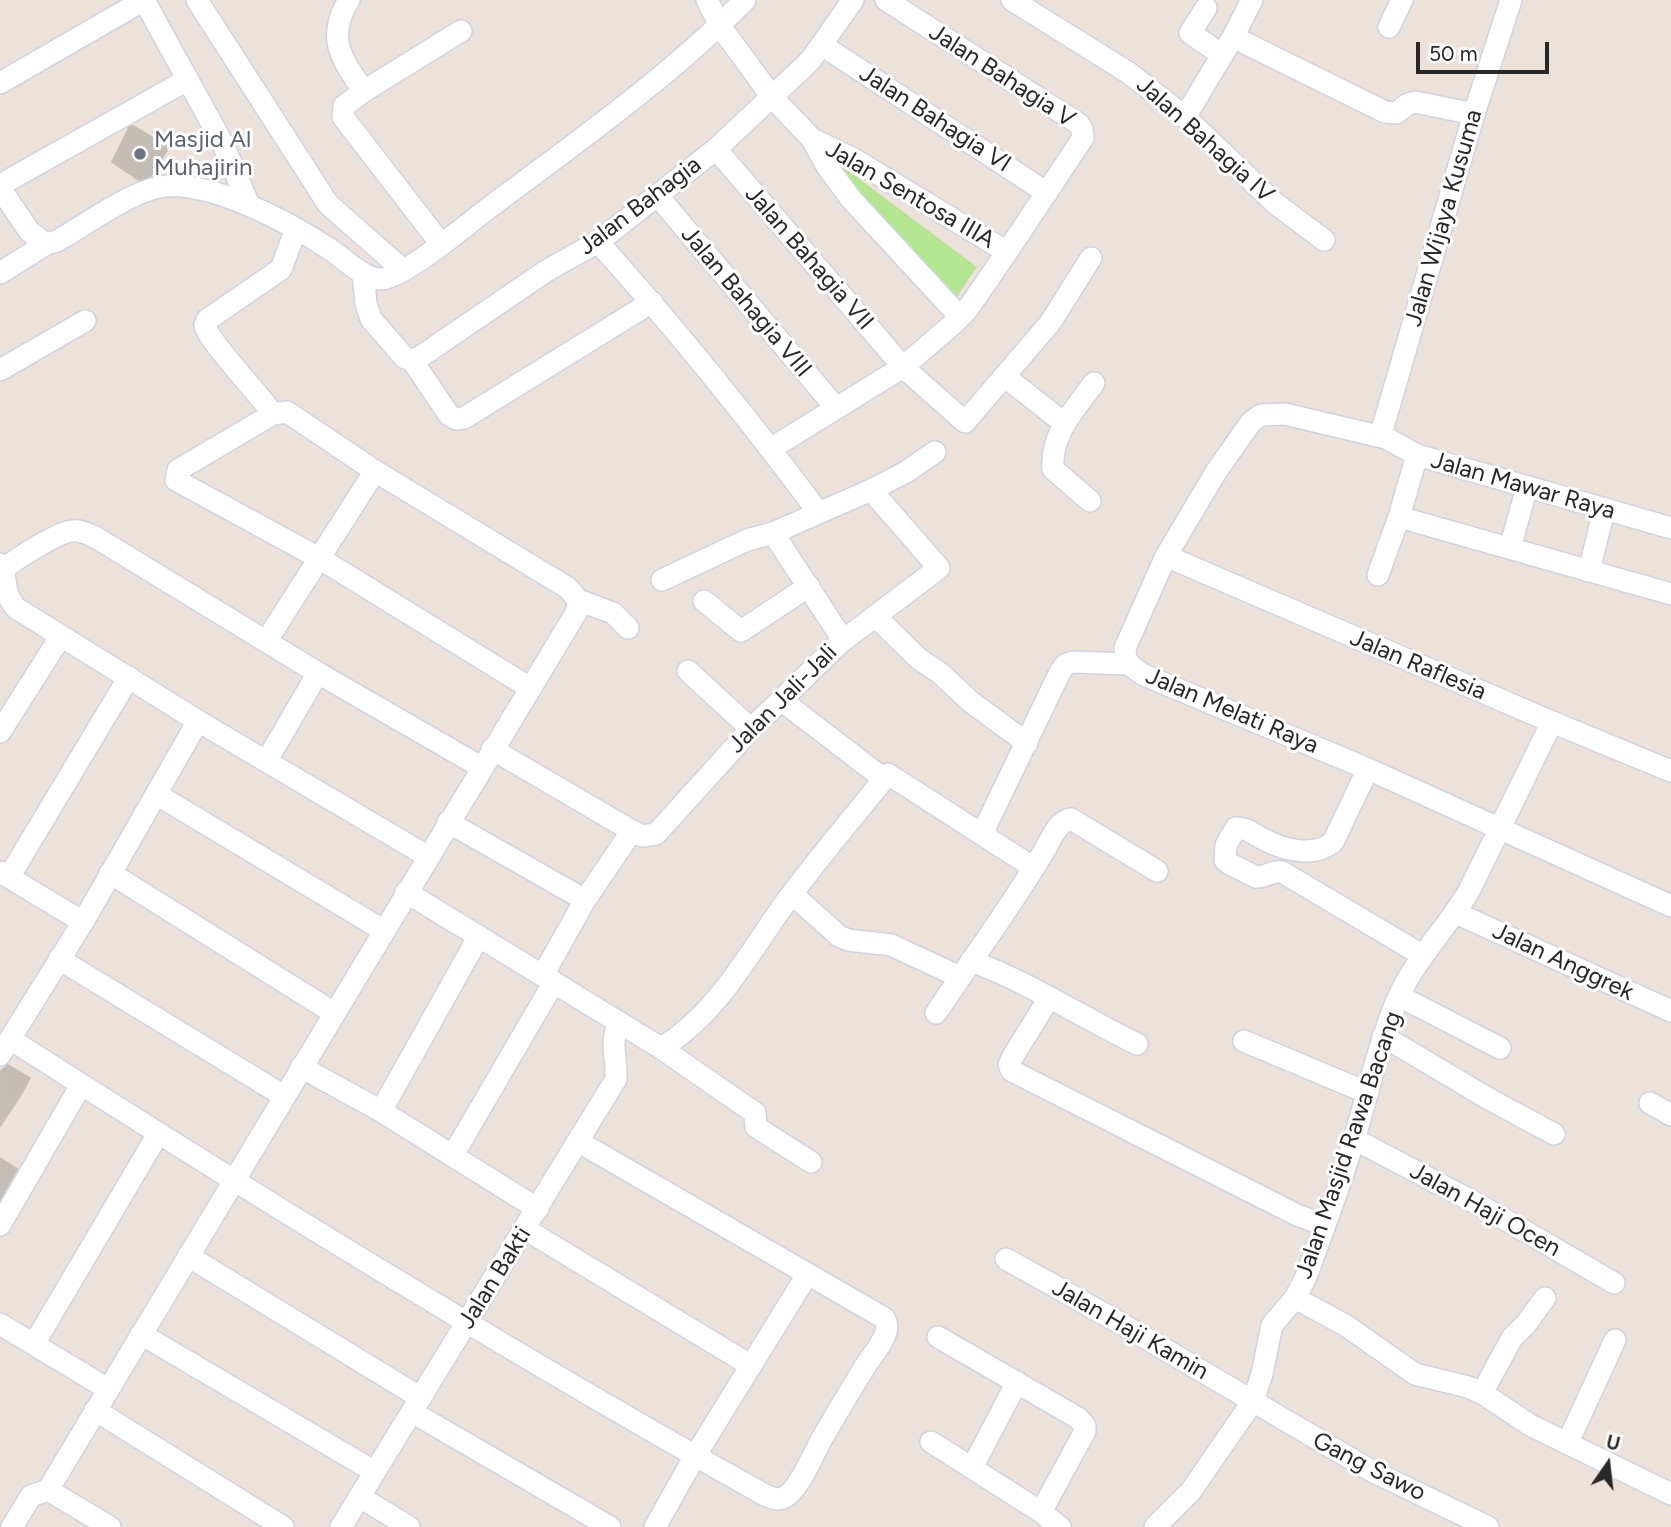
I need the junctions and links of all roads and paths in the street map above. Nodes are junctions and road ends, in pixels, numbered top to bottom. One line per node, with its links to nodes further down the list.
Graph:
1 (144, 0): 18 (street); 19 (street)
2 (197, 0): 37 (street)
3 (349, 0): 20 (street)
4 (707, 0): 13 (street)
5 (745, 0): 13 (street)
6 (853, 0): 16 (street, Jalan Bahagia)
7 (886, 0): 27 (street, Jalan Bahagia V)
8 (1012, 0): 23 (street, Jalan Bahagia IV)
9 (1252, 0): 17 (street)
10 (1402, 0): 14 (street)
11 (1511, 0): 22 (street, Jalan Wijaya Kusuma)
12 (1206, 8): 17 (street)
13 (720, 26): 21 (street); 34 (street)
14 (1389, 27)
15 (461, 31): 20 (street)
16 (822, 45): 21 (street, Jalan Bahagia); 27 (street, Jalan Bahagia VI)
17 (1227, 45): 22 (street); 23 (street)
18 (187, 80): 26 (street); 29 (street)
19 (0, 83)
20 (364, 91): 34 (street)
21 (772, 97): 24 (street); 25 (street, Jalan Bahagia)
22 (1474, 114): 51 (street, Jalan Wijaya Kusuma)
23 (1185, 117): 31 (street, Jalan Bahagia IV)
24 (812, 139): 35 (street, Jalan Sentosa IIIA); 41 (street)
25 (716, 149): 28 (street, Jalan Bahagia); 44 (street, Jalan Bahagia VII)
26 (0, 186): 33 (street)
27 (1047, 193): 35 (street)
28 (657, 195): 32 (street, Jalan Bahagia); 48 (street, Jalan Bahagia VIII)
29 (249, 205): 30 (street); 33 (street)
30 (296, 229): 39 (street); 49 (street)
31 (1324, 240)
32 (598, 242): 40 (street); 43 (street, Jalan Bahagia)
33 (46, 244): 38 (street)
34 (441, 244): 37 (street)
35 (1007, 252): 41 (street)
36 (1091, 258): 46 (street)
37 (403, 270): 39 (street)
38 (0, 273)
39 (363, 273): 43 (street)
40 (652, 302): 43 (street); 60 (street)
41 (960, 317): 44 (street)
42 (85, 321): 45 (street)
43 (412, 360)
44 (903, 367): 46 (street, Jalan Bahagia VII); 48 (street)
45 (0, 370)
46 (1004, 376): 50 (street)
47 (1094, 383): 50 (street)
48 (836, 408): 52 (street)
49 (273, 414): 55 (street); 66 (street)
50 (1064, 423): 58 (street)
51 (1377, 436): 54 (street, Jalan Mawar Raya); 65 (street, Jalan Melati Raya)
52 (780, 443)
53 (935, 452): 57 (street)
54 (1417, 455): 56 (street, Jalan Mawar Raya); 61 (street)
55 (375, 471): 66 (street); 73 (street)
56 (1527, 487): 59 (street, Jalan Mawar Raya); 64 (street)
57 (871, 489): 60 (street); 75 (street)
58 (1090, 501)
59 (1604, 510): 62 (street, Jalan Mawar Raya); 68 (street)
60 (818, 512): 63 (street)
61 (1399, 517): 64 (street); 69 (street)
62 (1671, 528)
63 (773, 533): 70 (street); 71 (street, Jalan Jali-Jali)
64 (1510, 548): 68 (street)
65 (1166, 556): 80 (street, Jalan Melati Raya); 87 (street, Jalan Raflesia)
66 (319, 558): 78 (street); 84 (street)
67 (2, 567): 77 (street); 78 (street)
68 (1589, 571): 72 (street)
69 (1378, 575)
70 (662, 580)
71 (809, 586): 74 (street); 79 (street, Jalan Jali-Jali)
72 (1671, 594)
73 (578, 600): 76 (street); 84 (street)
74 (704, 601)
75 (875, 617): 79 (street); 90 (street)
76 (628, 628)
77 (61, 636): 83 (street); 89 (street)
78 (267, 640): 82 (street)
79 (841, 642): 85 (street, Jalan Jali-Jali)
80 (1128, 664): 90 (street); 94 (street, Jalan Melati Raya)
81 (688, 671): 88 (street)
82 (318, 673): 92 (street); 93 (street)
83 (129, 677): 86 (street); 106 (street)
84 (530, 688): 91 (street)
85 (781, 700): 88 (street, Jalan Jali-Jali); 96 (street)
86 (198, 721): 92 (street); 97 (street)
87 (1552, 723): 95 (street, Jalan Raflesia); 99 (street, Jalan Masjid Rawa Bacang)
88 (751, 729): 100 (street, Jalan Jali-Jali)
89 (0, 732)
90 (1027, 743): 101 (street)
91 (492, 749): 93 (street); 100 (street)
92 (267, 760): 102 (street)
93 (481, 767): 98 (street)
94 (1368, 769): 99 (street, Jalan Melati Raya); 115 (street)
95 (1671, 771)
96 (884, 779): 101 (street); 108 (street)
97 (156, 794): 105 (street); 113 (street)
98 (448, 822): 102 (street); 109 (street)
99 (1500, 830): 110 (street, Jalan Melati Raya); 111 (street, Jalan Masjid Rawa Bacang)
100 (632, 831): 109 (street)
101 (982, 834): 103 (street)
102 (427, 856): 107 (street)
103 (1034, 868): 104 (street); 117 (street)
104 (1157, 871)
105 (110, 873): 112 (street); 122 (street)
106 (4, 875): 112 (street)
107 (406, 892): 113 (street); 114 (street)
108 (792, 894): 117 (street); 129 (street)
109 (585, 900): 118 (street)
110 (1671, 906)
111 (1456, 913): 115 (street, Jalan Masjid Rawa Bacang); 121 (street, Jalan Anggrek)
112 (83, 922): 116 (street)
113 (383, 930): 122 (street)
114 (479, 936): 118 (street); 136 (street)
115 (1422, 955): 119 (street, Jalan Masjid Rawa Bacang)
116 (59, 959): 128 (street); 134 (street)
117 (966, 969): 120 (street); 123 (street)
118 (548, 979): 124 (street); 142 (street)
119 (1399, 996): 125 (street, Jalan Masjid Rawa Bacang); 130 (street)
120 (1049, 998): 127 (street); 147 (street)
121 (1671, 1012)
122 (334, 1013): 131 (street)
123 (936, 1013)
124 (619, 1022): 129 (street); 141 (street, Jalan Bakti)
125 (1383, 1036): 133 (street, Jalan Masjid Rawa Bacang); 139 (street)
126 (1244, 1041): 133 (street)
127 (1137, 1044)
128 (5, 1047): 132 (street)
129 (661, 1048): 143 (street)
130 (1500, 1048)
131 (301, 1067): 134 (street); 136 (street)
132 (81, 1085): 138 (street); 146 (street)
133 (1368, 1093): 140 (street, Jalan Masjid Rawa Bacang)
134 (284, 1097): 144 (street)
135 (1650, 1103): 137 (street)
136 (381, 1111): 142 (street)
137 (1671, 1115)
138 (158, 1133): 144 (street); 160 (street)
139 (1554, 1134)
140 (1354, 1139): 147 (street, Jalan Masjid Rawa Bacang); 152 (street, Jalan Haji Ocen)
141 (579, 1142): 145 (street, Jalan Bakti); 151 (street)
142 (453, 1155): 145 (street)
143 (811, 1162)
144 (232, 1182): 149 (street); 156 (street)
145 (538, 1209): 148 (street, Jalan Bakti)
146 (0, 1225)
147 (1324, 1225): 153 (street, Jalan Masjid Rawa Bacang)
148 (525, 1229): 156 (street, Jalan Bakti); 161 (street)
149 (188, 1256): 157 (street); 166 (street)
150 (1006, 1259): 165 (street, Jalan Haji Kamin)
151 (807, 1275): 161 (street); 170 (street)
152 (1614, 1283)
153 (1295, 1298): 164 (street); 165 (street, Jalan Masjid Rawa Bacang)
154 (1545, 1298): 164 (street)
155 (0, 1324): 160 (street)
156 (467, 1324): 166 (street, Jalan Bakti); 170 (street)
157 (141, 1334): 163 (street); 172 (street)
158 (938, 1337): 162 (street)
159 (1615, 1340): 169 (street)
160 (34, 1344): 163 (street)
161 (750, 1365): 170 (street)
162 (1017, 1382): 171 (street); 176 (street)
163 (108, 1389): 167 (street)
164 (1482, 1393): 169 (street)
165 (1253, 1401): 185 (street, Jalan Masjid Rawa Bacang); 186 (street, Gang Sawo)
166 (416, 1405): 172 (street, Jalan Bakti); 182 (street)
167 (95, 1410): 173 (street); 179 (street)
168 (931, 1442): 171 (street)
169 (1567, 1442): 174 (street)
170 (695, 1456): 183 (street)
171 (972, 1468): 176 (street)
172 (375, 1472): 175 (street, Jalan Bakti)
173 (48, 1490): 177 (street); 178 (street)
174 (1671, 1494)
175 (360, 1497): 180 (street, Jalan Bakti); 181 (street)
176 (1041, 1511): 184 (street)
177 (12, 1527)
178 (110, 1527)
179 (283, 1527)
180 (341, 1527)
181 (409, 1527)
182 (610, 1527)
183 (655, 1527)
184 (1060, 1527)
185 (1155, 1527)
186 (1488, 1527)

